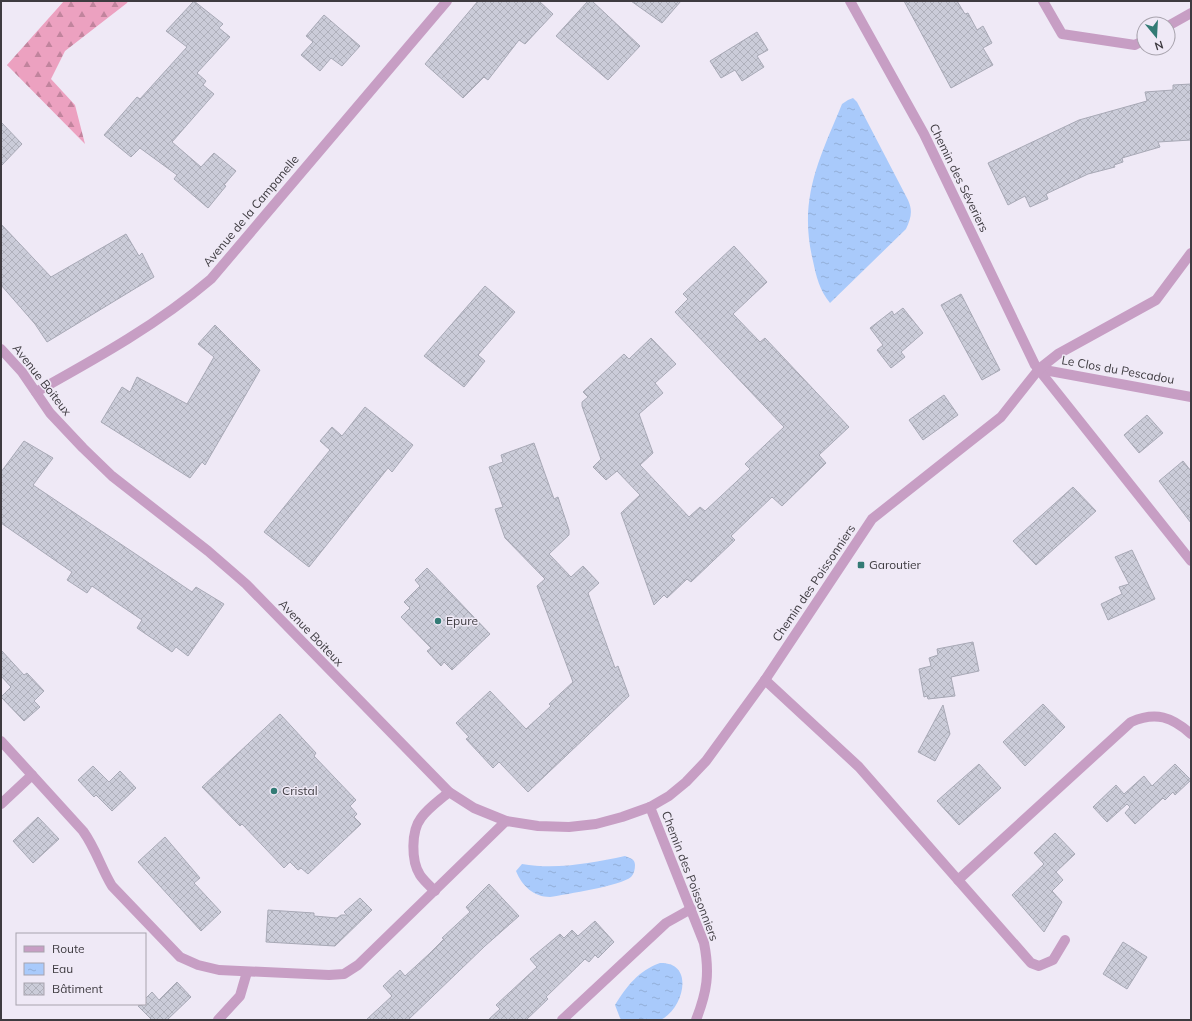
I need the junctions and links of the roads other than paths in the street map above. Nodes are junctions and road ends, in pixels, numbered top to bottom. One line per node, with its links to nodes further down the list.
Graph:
1 (447, 1): 10 (street, Avenue de la Campanelle)
2 (850, 1): 9 (street, Chemin des Séveriers)
3 (1044, 1): 6 (street)
4 (1191, 14): 5 (street)
5 (1176, 22)
6 (1136, 44)
7 (1191, 252): 9 (street, Chemin des Poissonniers)
8 (1, 348): 10 (street, Avenue Boiteux)
9 (1039, 369): 11 (street, Le Clos du Pescadou); 12 (street, Chemin des Séveriers); 13 (street, Chemin des Poissonniers)
10 (36, 392): 17 (street, Avenue Boiteux)
11 (1191, 397)
12 (1191, 561)
13 (765, 680): 19 (street, Chemin des Poissonniers); 21 (street)
14 (1191, 734): 21 (street)
15 (1, 741): 16 (street)
16 (32, 775): 18 (street); 25 (street)
17 (449, 792): 20 (street, Avenue Boiteux); 22 (street)
18 (1, 804)
19 (650, 807): 20 (street, Avenue Boiteux); 23 (street, Chemin des Poissonniers)
20 (506, 821): 22 (street)
21 (958, 880): 24 (street)
22 (435, 892): 25 (street)
23 (691, 909): 27 (street); 28 (street, Chemin des Poissonniers)
24 (1065, 940)
25 (247, 972): 26 (street)
26 (218, 1020)
27 (562, 1020)
28 (696, 1020)

